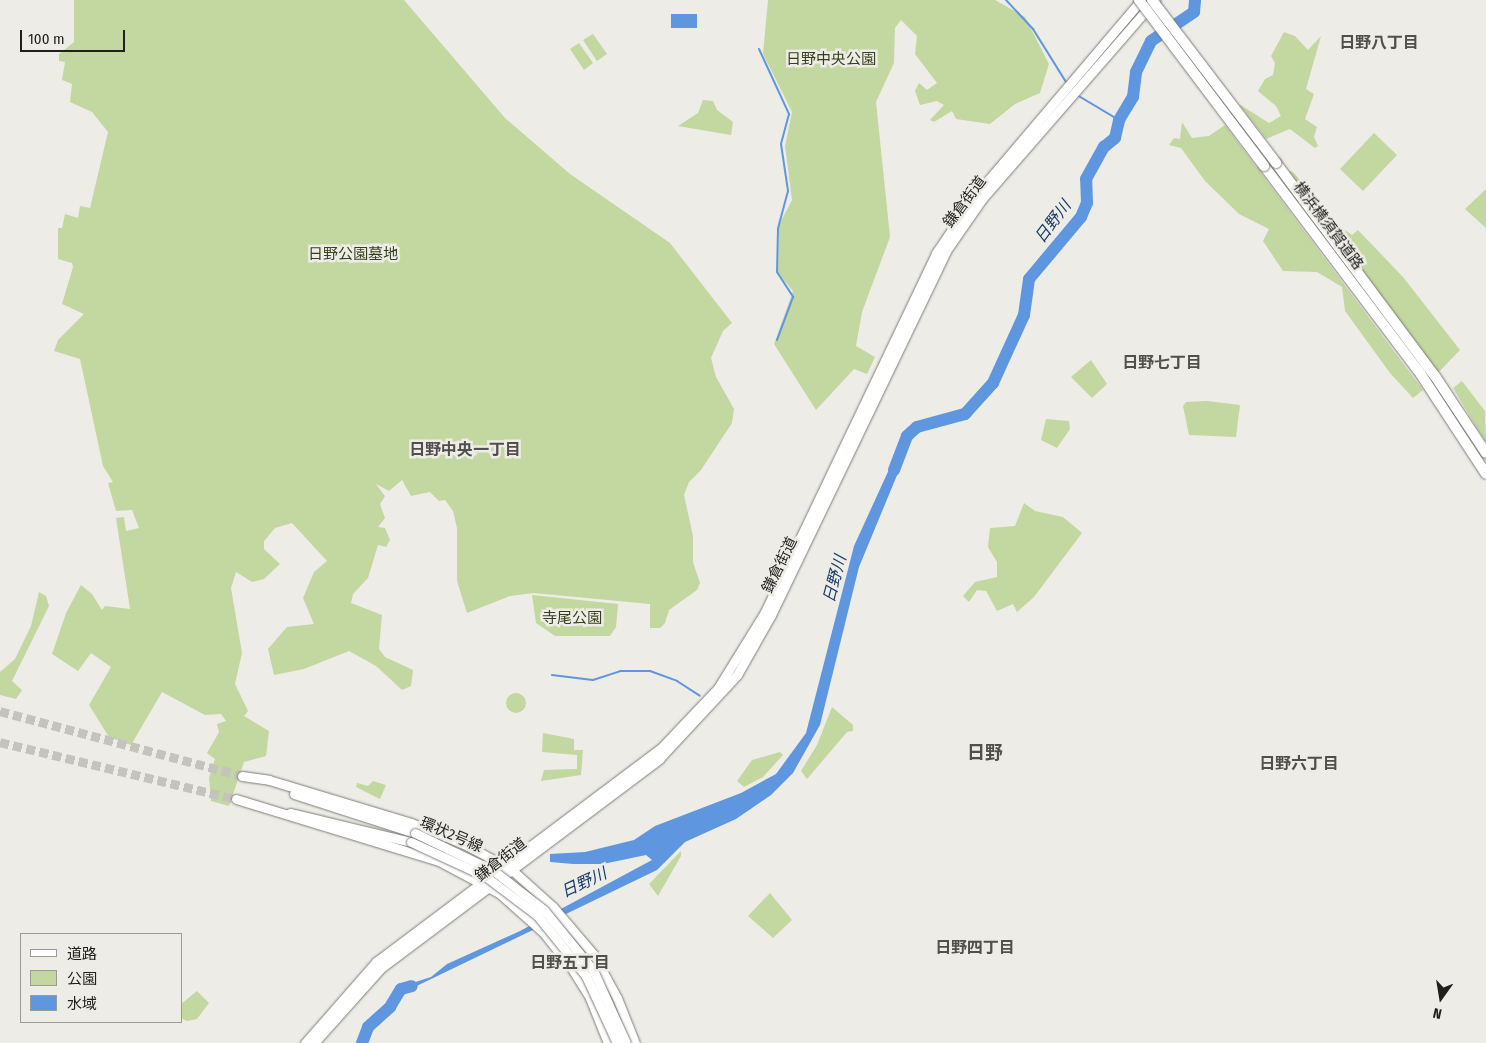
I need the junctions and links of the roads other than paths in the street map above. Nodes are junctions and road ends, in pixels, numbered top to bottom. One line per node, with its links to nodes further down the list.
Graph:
1 (1154, 0): 2 (main road, 鎌倉街道); 3 (highway, 横浜横須賀道路, bridge)
2 (1139, 4): 4 (highway, 横浜横須賀道路, bridge); 6 (main road, 鎌倉街道)
3 (1486, 453)
4 (1486, 474)
5 (413, 838): 6 (main road, 環状2号線); 7 (main road, 環状2号線); 11 (main road, 環状2号線, bridge); 12 (main road, 環状2号線, bridge)
6 (508, 868): 7 (main road, 鎌倉街道); 13 (main road)
7 (486, 885): 8 (main road, 鎌倉街道); 9 (main road, 鎌倉街道); 10 (main road)
8 (305, 1043)
9 (314, 1043)
10 (608, 1043)
11 (617, 1043)
12 (626, 1043)
13 (635, 1043)

